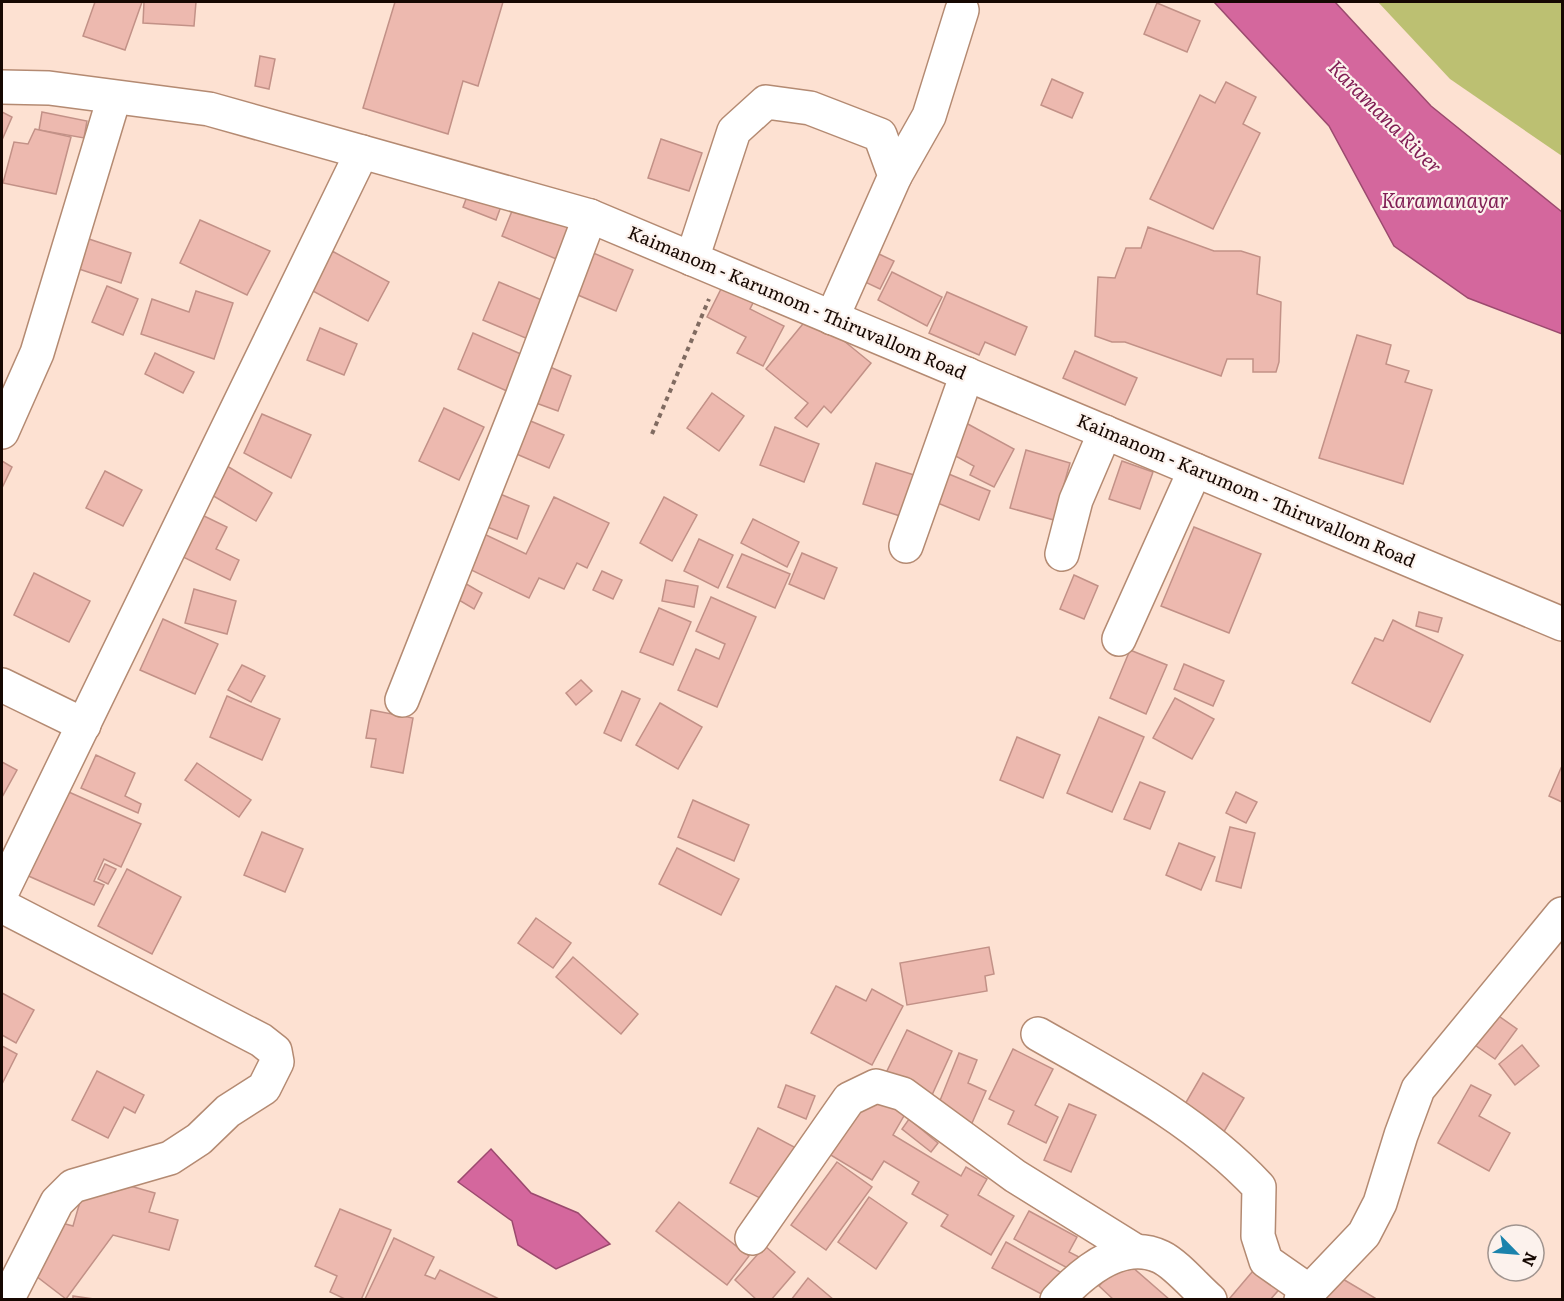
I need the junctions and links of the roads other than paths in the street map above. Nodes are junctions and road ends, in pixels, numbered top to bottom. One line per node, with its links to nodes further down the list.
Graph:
1 (962, 9): 5 (street)
2 (2, 87): 3 (street, Kaimanom - Karumom - Thiruvallom Road)
3 (114, 98): 4 (street, Kaimanom - Karumom - Thiruvallom Road); 10 (street)
4 (362, 152): 6 (street, Kaimanom - Karumom - Thiruvallom Road); 19 (street)
5 (896, 176): 7 (street); 8 (street)
6 (590, 216): 7 (street, Kaimanom - Karumom - Thiruvallom Road); 18 (street)
7 (706, 265): 8 (street, Kaimanom - Karumom - Thiruvallom Road)
8 (832, 318): 9 (street, Kaimanom - Karumom - Thiruvallom Road)
9 (967, 374): 11 (street, Kaimanom - Karumom - Thiruvallom Road); 13 (street)
10 (2, 432)
11 (1106, 432): 12 (street, Kaimanom - Karumom - Thiruvallom Road); 14 (street)
12 (1196, 470): 15 (street, Kaimanom - Karumom - Thiruvallom Road); 16 (street)
13 (906, 546)
14 (1062, 554)
15 (1563, 624)
16 (1119, 639)
17 (2, 685): 19 (street)
18 (402, 700)
19 (84, 725): 20 (street)
20 (2, 892)
21 (2, 906): 27 (street)
22 (1563, 914): 26 (street)
23 (1038, 1034): 26 (street)
24 (752, 1238): 25 (street)
25 (1134, 1250): 28 (street); 29 (street)
26 (1305, 1295)
27 (8, 1299)
28 (1057, 1299)
29 (1210, 1299)

